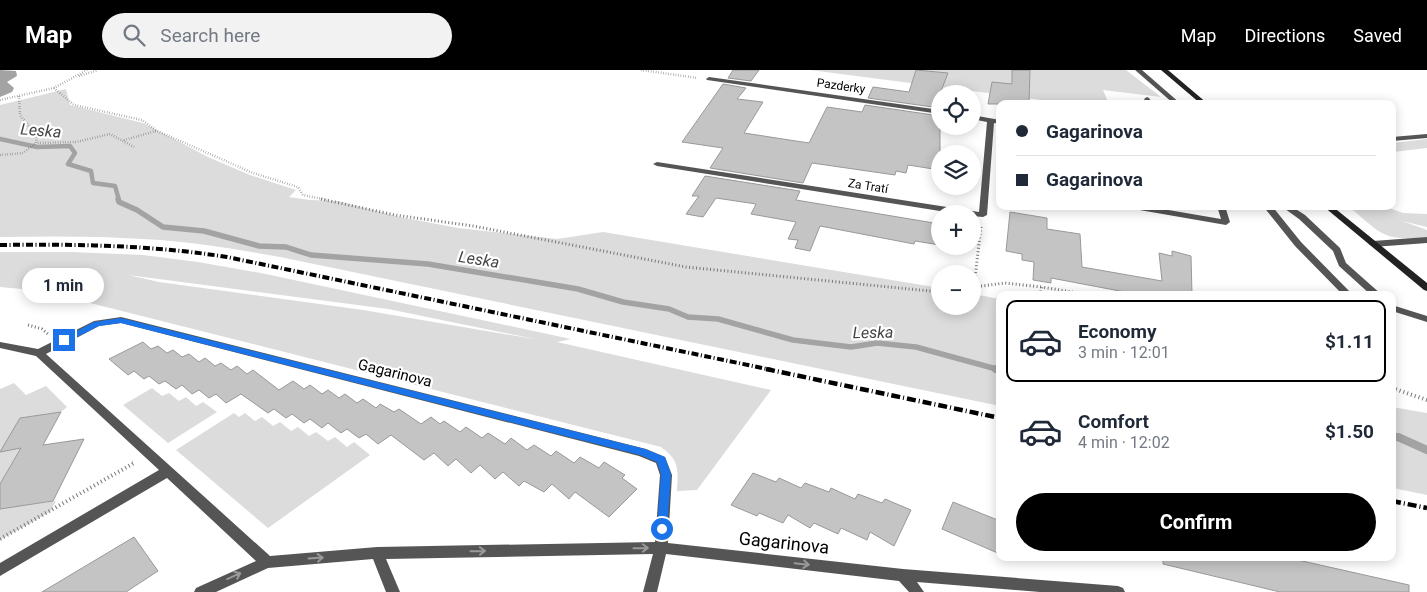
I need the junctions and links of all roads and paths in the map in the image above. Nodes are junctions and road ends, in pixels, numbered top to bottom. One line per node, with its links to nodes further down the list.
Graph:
1 (87, 70): 6 (path)
2 (98, 70): 6 (path)
3 (641, 70): 7 (path)
4 (1138, 70): 11 (street)
5 (1164, 70): 12 (main road)
6 (74, 78): 8 (path)
7 (709, 79): 13 (street, Pazderky)
8 (54, 88): 9 (path); 16 (path)
9 (19, 96): 10 (path); 20 (path)
10 (0, 100)
11 (1173, 100)
12 (1200, 100)
13 (931, 111)
14 (981, 118): 15 (street)
15 (996, 121): 30 (street)
16 (157, 131): 19 (path); 38 (path)
17 (1427, 136): 18 (street)
18 (1396, 139)
19 (123, 140): 20 (path); 21 (path)
20 (36, 143): 22 (path)
21 (134, 147)
22 (0, 155)
23 (657, 164): 30 (street, Za Tratí)
24 (1161, 210): 31 (street)
25 (1195, 210): 31 (street)
26 (1222, 210): 31 (street)
27 (1271, 210): 41 (street)
28 (1291, 210): 42 (street)
29 (1331, 210): 33 (main road)
30 (982, 215): 34 (path)
31 (1196, 217)
32 (1427, 240): 33 (street)
33 (1373, 244): 37 (main road)
34 (976, 265)
35 (981, 286): 36 (path)
36 (1042, 287): 39 (path); 40 (path)
37 (1427, 288)
38 (931, 291)
39 (1041, 291)
40 (1066, 291)
41 (1344, 291)
42 (1373, 291)
43 (1396, 309): 44 (street)
44 (1427, 319)
45 (28, 325): 47 (path)
46 (0, 346): 48 (street)
47 (50, 347): 48 (street, Gagarinova); 54 (street, Gagarinova)
48 (39, 352): 52 (street)
49 (1396, 389): 50 (path)
50 (1427, 400)
51 (134, 463): 53 (path)
52 (168, 471): 56 (street); 57 (street)
53 (0, 539)
54 (661, 548): 55 (street, Gagarinova, one-way to 54); 58 (street, Gagarinova, one-way to 58); 61 (street, Gagarinova)
55 (377, 553): 56 (street, Gagarinova, one-way to 55); 60 (street)
56 (267, 562): 59 (street, Gagarinova, one-way to 56)
57 (0, 570)
58 (903, 575): 62 (street); 63 (street, Gagarinova)
59 (201, 592)
60 (393, 592)
61 (650, 592)
62 (917, 592)
63 (1118, 592)

